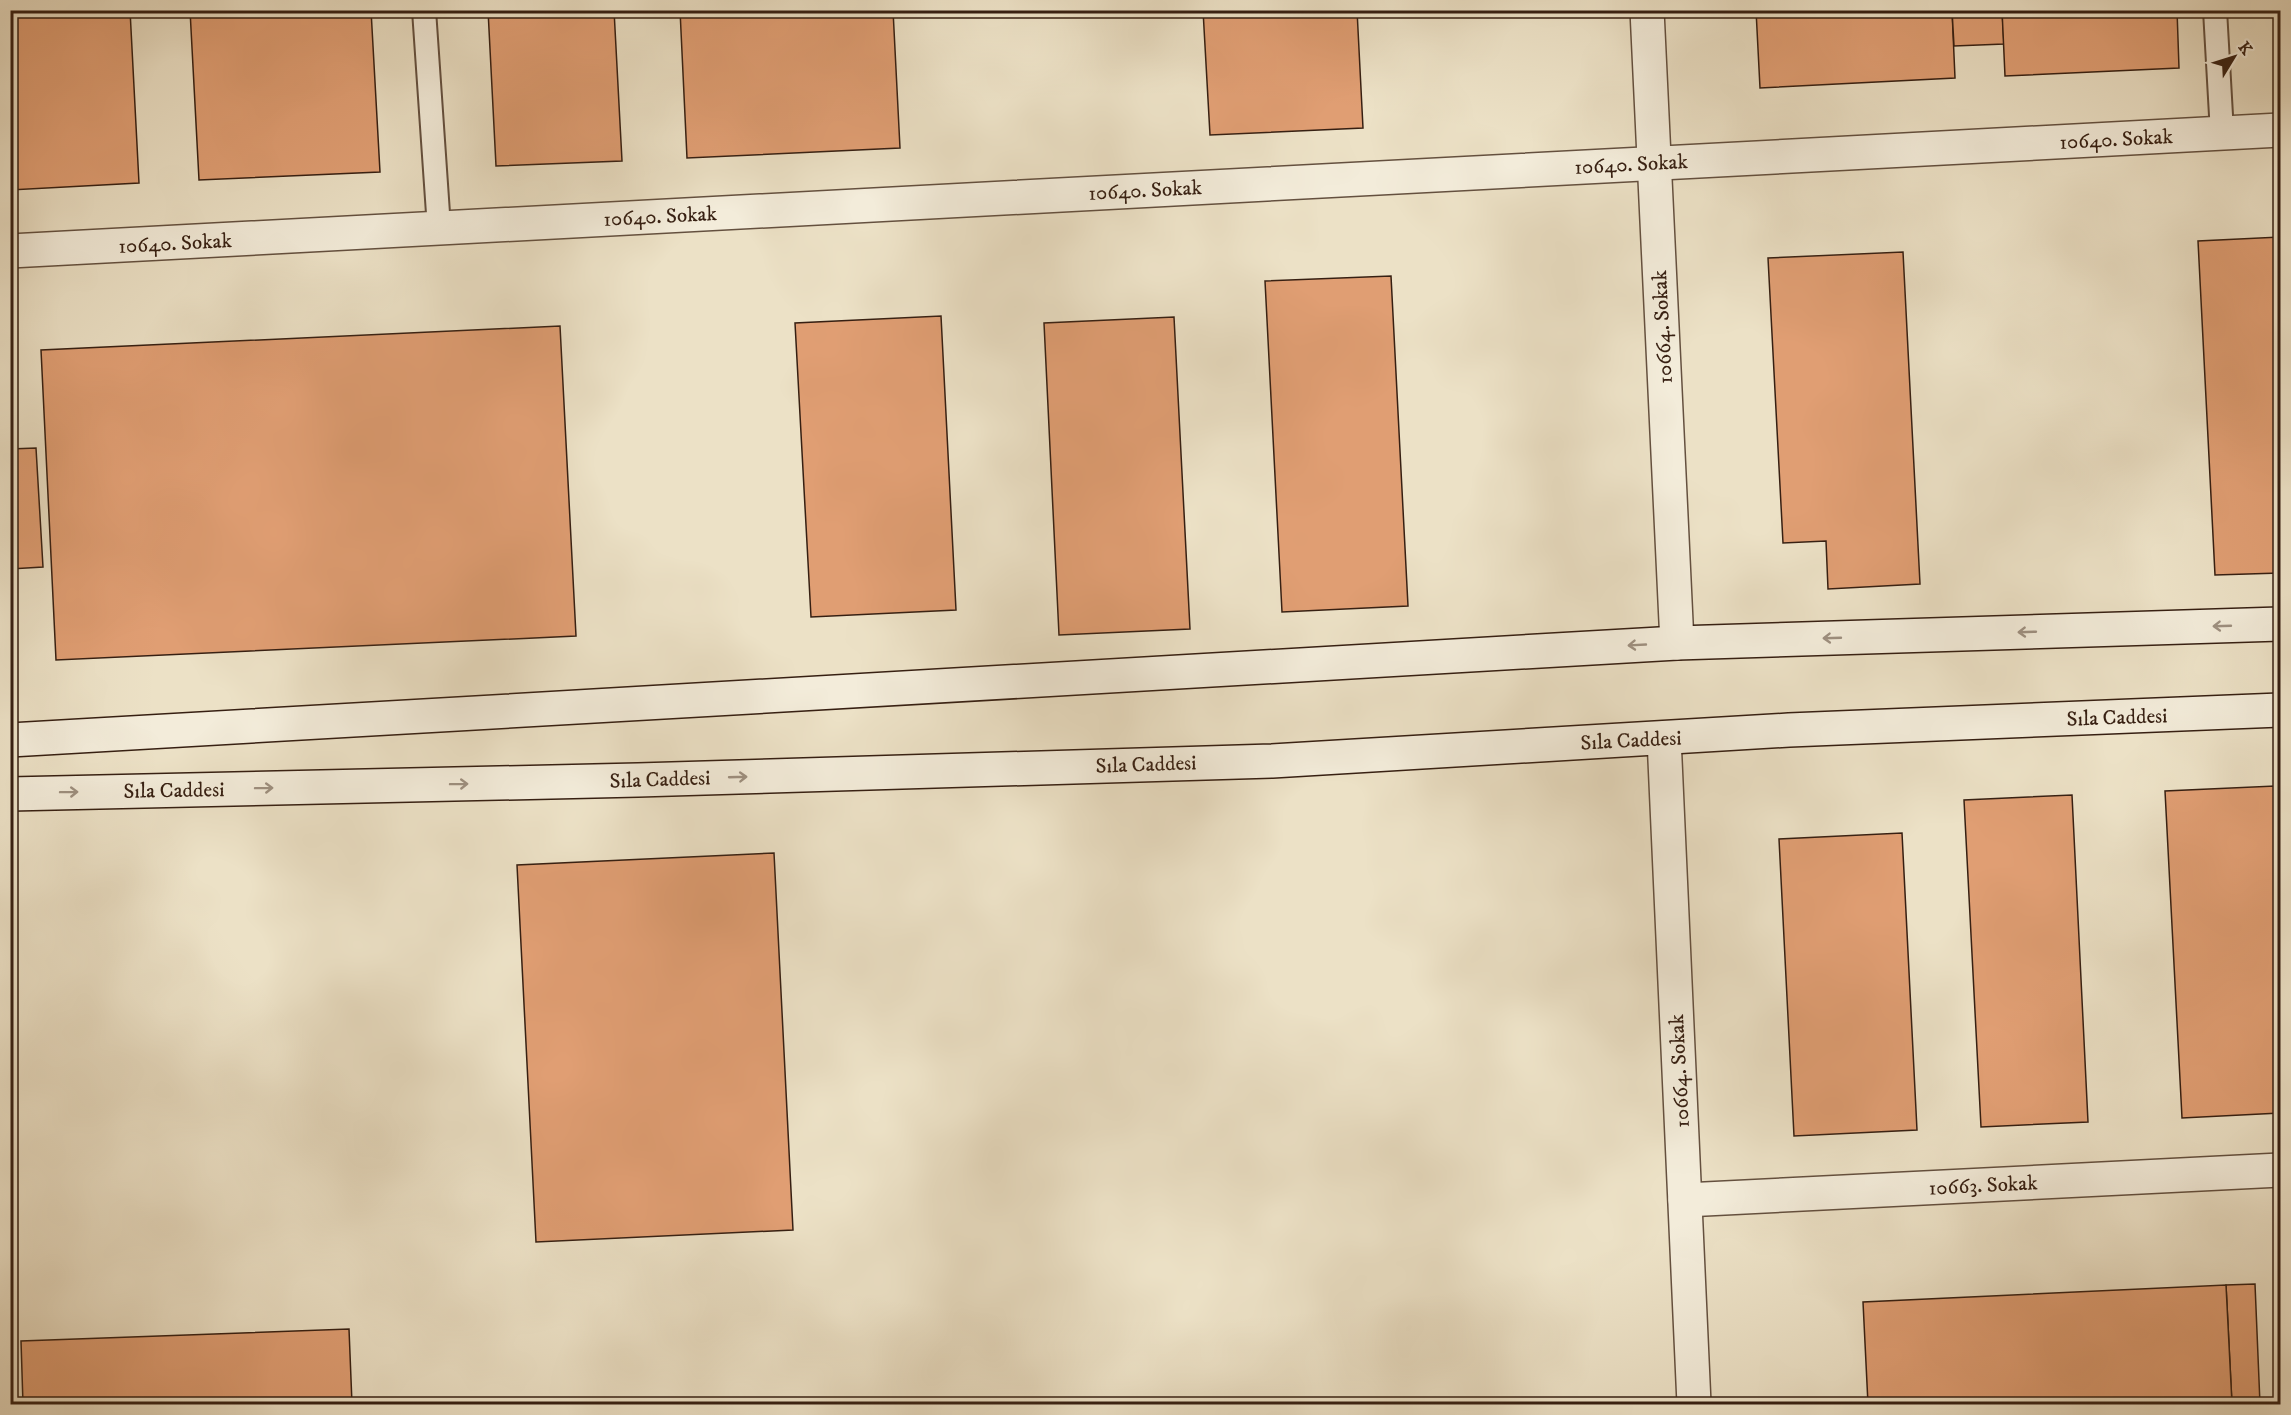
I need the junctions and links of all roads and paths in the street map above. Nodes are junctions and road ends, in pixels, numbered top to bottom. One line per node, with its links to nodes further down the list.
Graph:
1 (424, 10): 7 (lane)
2 (1647, 10): 6 (street, 10664. Sokak)
3 (2215, 10): 5 (lane)
4 (2280, 130): 5 (street, 10640. Sokak)
5 (2222, 133): 6 (street, 10640. Sokak)
6 (1654, 163): 7 (street, 10640. Sokak); 10 (street, 10664. Sokak)
7 (439, 228): 8 (street, 10640. Sokak)
8 (10, 251)
9 (2280, 624): 10 (street, one-way to 10)
10 (1677, 643): 13 (street, one-way to 13)
11 (2280, 710): 12 (street, Sıla Caddesi)
12 (1664, 738): 14 (street, Sıla Caddesi, one-way to 12); 16 (street, 10664. Sokak)
13 (10, 740)
14 (10, 794)
15 (2280, 1170): 16 (street, 10663. Sokak)
16 (1685, 1200): 17 (street, 10664. Sokak)
17 (1694, 1404)

